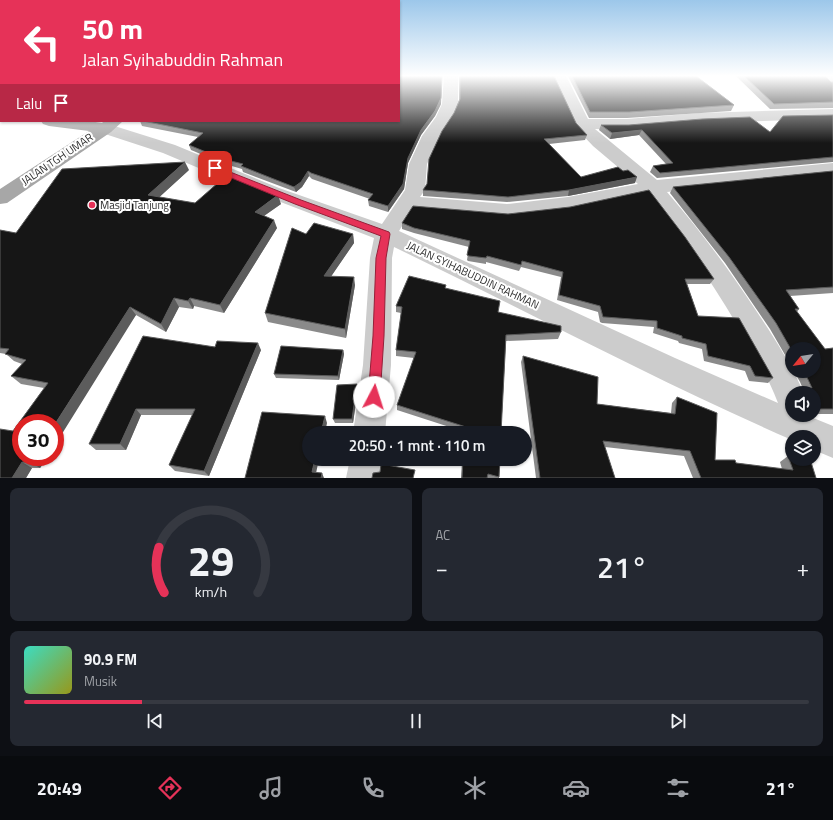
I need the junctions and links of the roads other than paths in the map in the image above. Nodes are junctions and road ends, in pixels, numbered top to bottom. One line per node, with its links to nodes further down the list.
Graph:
1 (450, 98): 10 (street)
2 (571, 98): 6 (street)
3 (833, 114): 6 (street)
4 (69, 122): 5 (main road)
5 (110, 124): 9 (main road, JALAN TGH UMAR); 11 (street, JALAN SYIHABUDDIN RAHMAN)
6 (582, 124): 8 (street)
7 (833, 169): 8 (street)
8 (652, 187): 10 (street); 12 (street)
9 (0, 198)
10 (408, 203): 11 (street)
11 (386, 234): 13 (street, JALAN SYIHABUDDIN RAHMAN); 15 (street)
12 (786, 386)
13 (785, 411)
14 (804, 422): 16 (street, JALAN SYIHABUDDIN RAHMAN)
15 (370, 426)
16 (833, 442)
17 (365, 466): 18 (street)
18 (363, 478)

